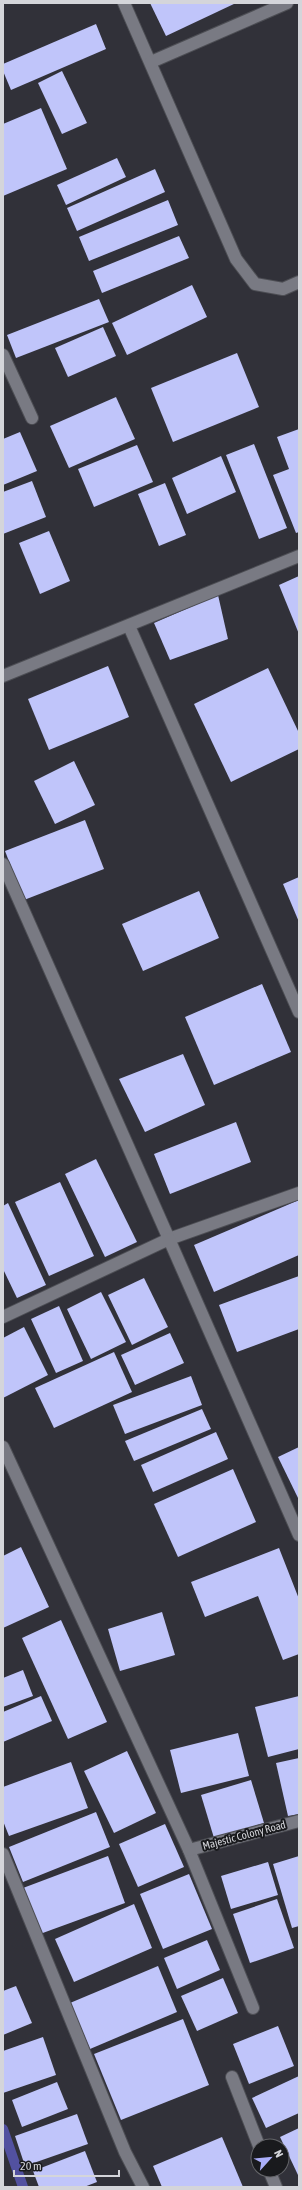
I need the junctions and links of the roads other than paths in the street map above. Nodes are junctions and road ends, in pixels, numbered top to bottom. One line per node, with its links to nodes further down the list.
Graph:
1 (124, 3): 3 (street)
2 (286, 3): 3 (street)
3 (151, 62): 4 (street)
4 (299, 282)
5 (3, 355): 6 (street)
6 (32, 418)
7 (299, 556): 8 (street)
8 (129, 626): 9 (street); 11 (street)
9 (3, 676)
10 (3, 864): 13 (street)
11 (299, 1012)
12 (299, 1193): 13 (street)
13 (169, 1239): 14 (street); 16 (street)
14 (3, 1317)
15 (3, 1447): 18 (street)
16 (299, 1536)
17 (299, 1821): 18 (street, Majestic Colony Road)
18 (189, 1850): 20 (street)
19 (3, 1854): 23 (street)
20 (253, 2008)
21 (232, 2077): 22 (street)
22 (256, 2138)
23 (143, 2187)

